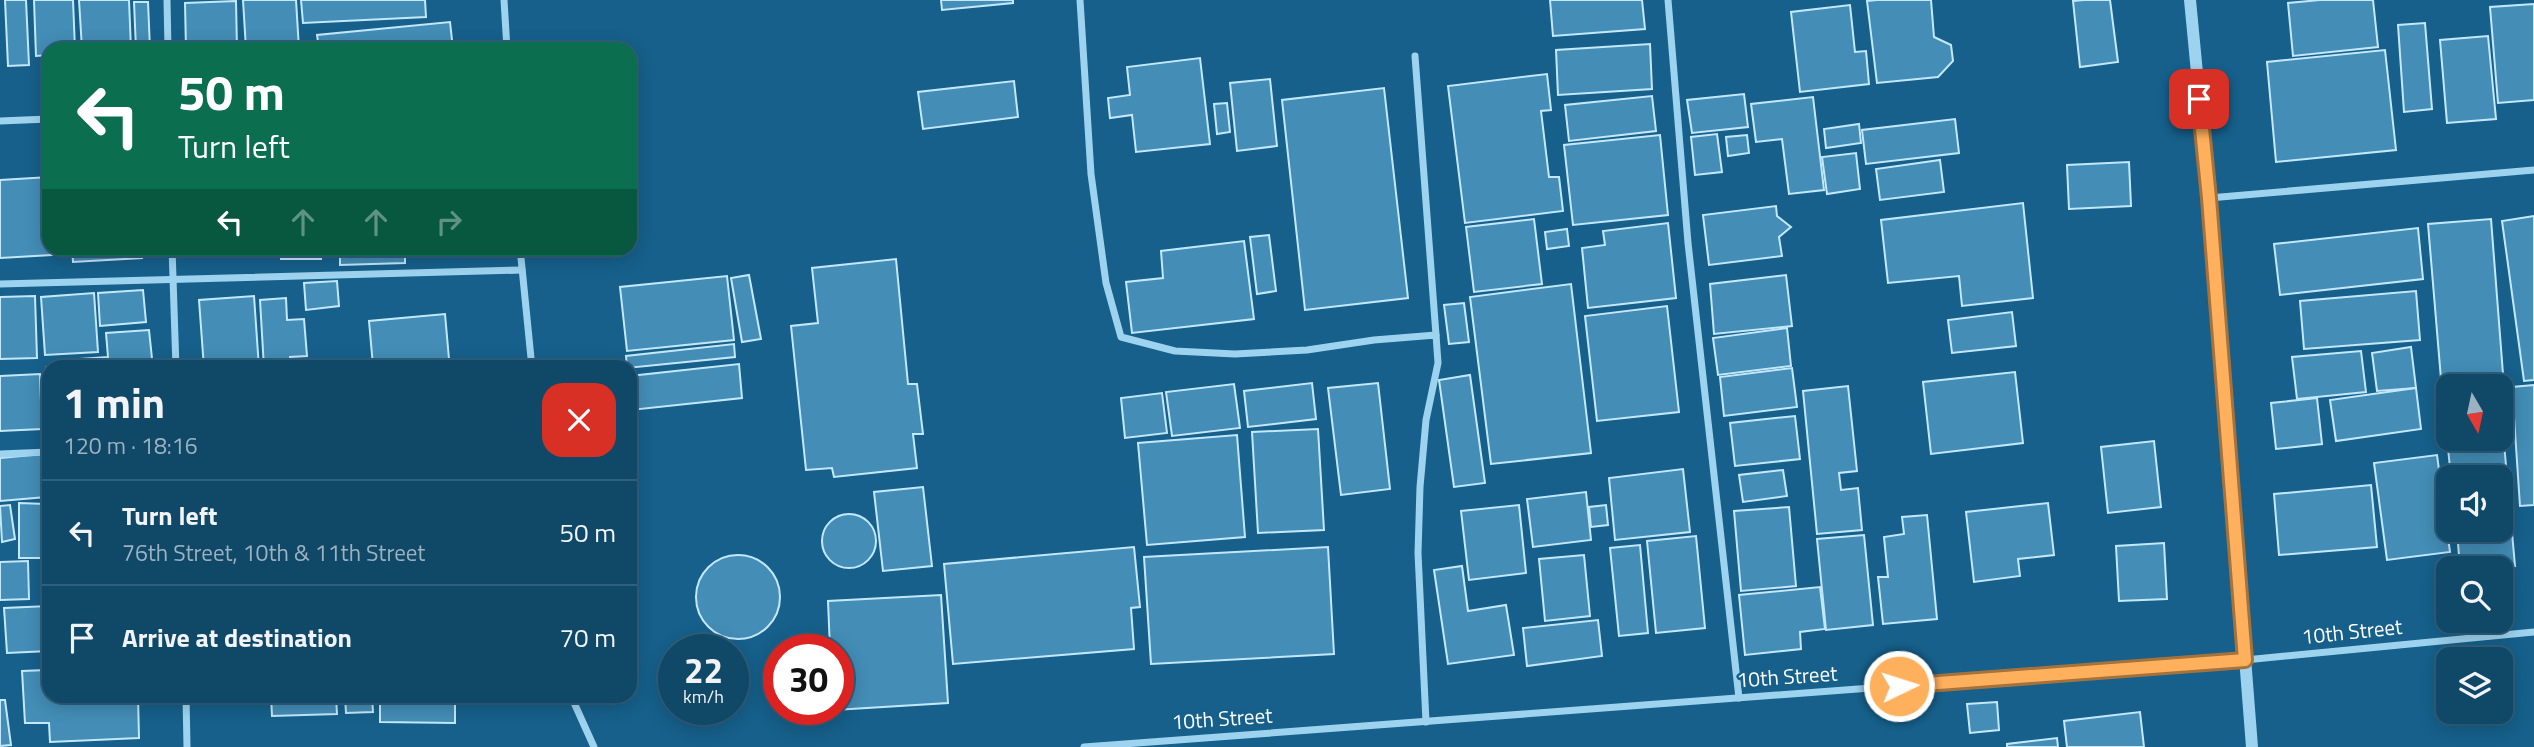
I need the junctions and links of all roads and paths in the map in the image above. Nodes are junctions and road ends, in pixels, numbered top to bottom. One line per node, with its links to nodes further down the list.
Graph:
1 (167, 0): 6 (street)
2 (504, 0): 7 (street)
3 (1080, 0): 18 (street)
4 (1668, 0): 25 (street)
5 (2190, 0): 12 (street)
6 (168, 42)
7 (507, 42)
8 (1415, 56): 18 (street)
9 (42, 119): 10 (street)
10 (0, 121)
11 (2534, 170): 12 (street)
12 (2209, 198): 24 (street)
13 (172, 256): 16 (street)
14 (521, 256): 15 (street)
15 (522, 270): 16 (street); 20 (street)
16 (173, 279): 17 (street); 19 (street)
17 (0, 284)
18 (1436, 335): 28 (street)
19 (176, 360)
20 (531, 360)
21 (42, 452): 22 (street)
22 (0, 454)
23 (2534, 632): 24 (street, 10th Street)
24 (2245, 660): 25 (street, 10th Street); 32 (street)
25 (1739, 698): 28 (street, 10th Street)
26 (186, 703): 29 (street)
27 (574, 703): 30 (street)
28 (1426, 722): 31 (street, 10th Street)
29 (187, 747)
30 (594, 747)
31 (1084, 747)
32 (2252, 747)

